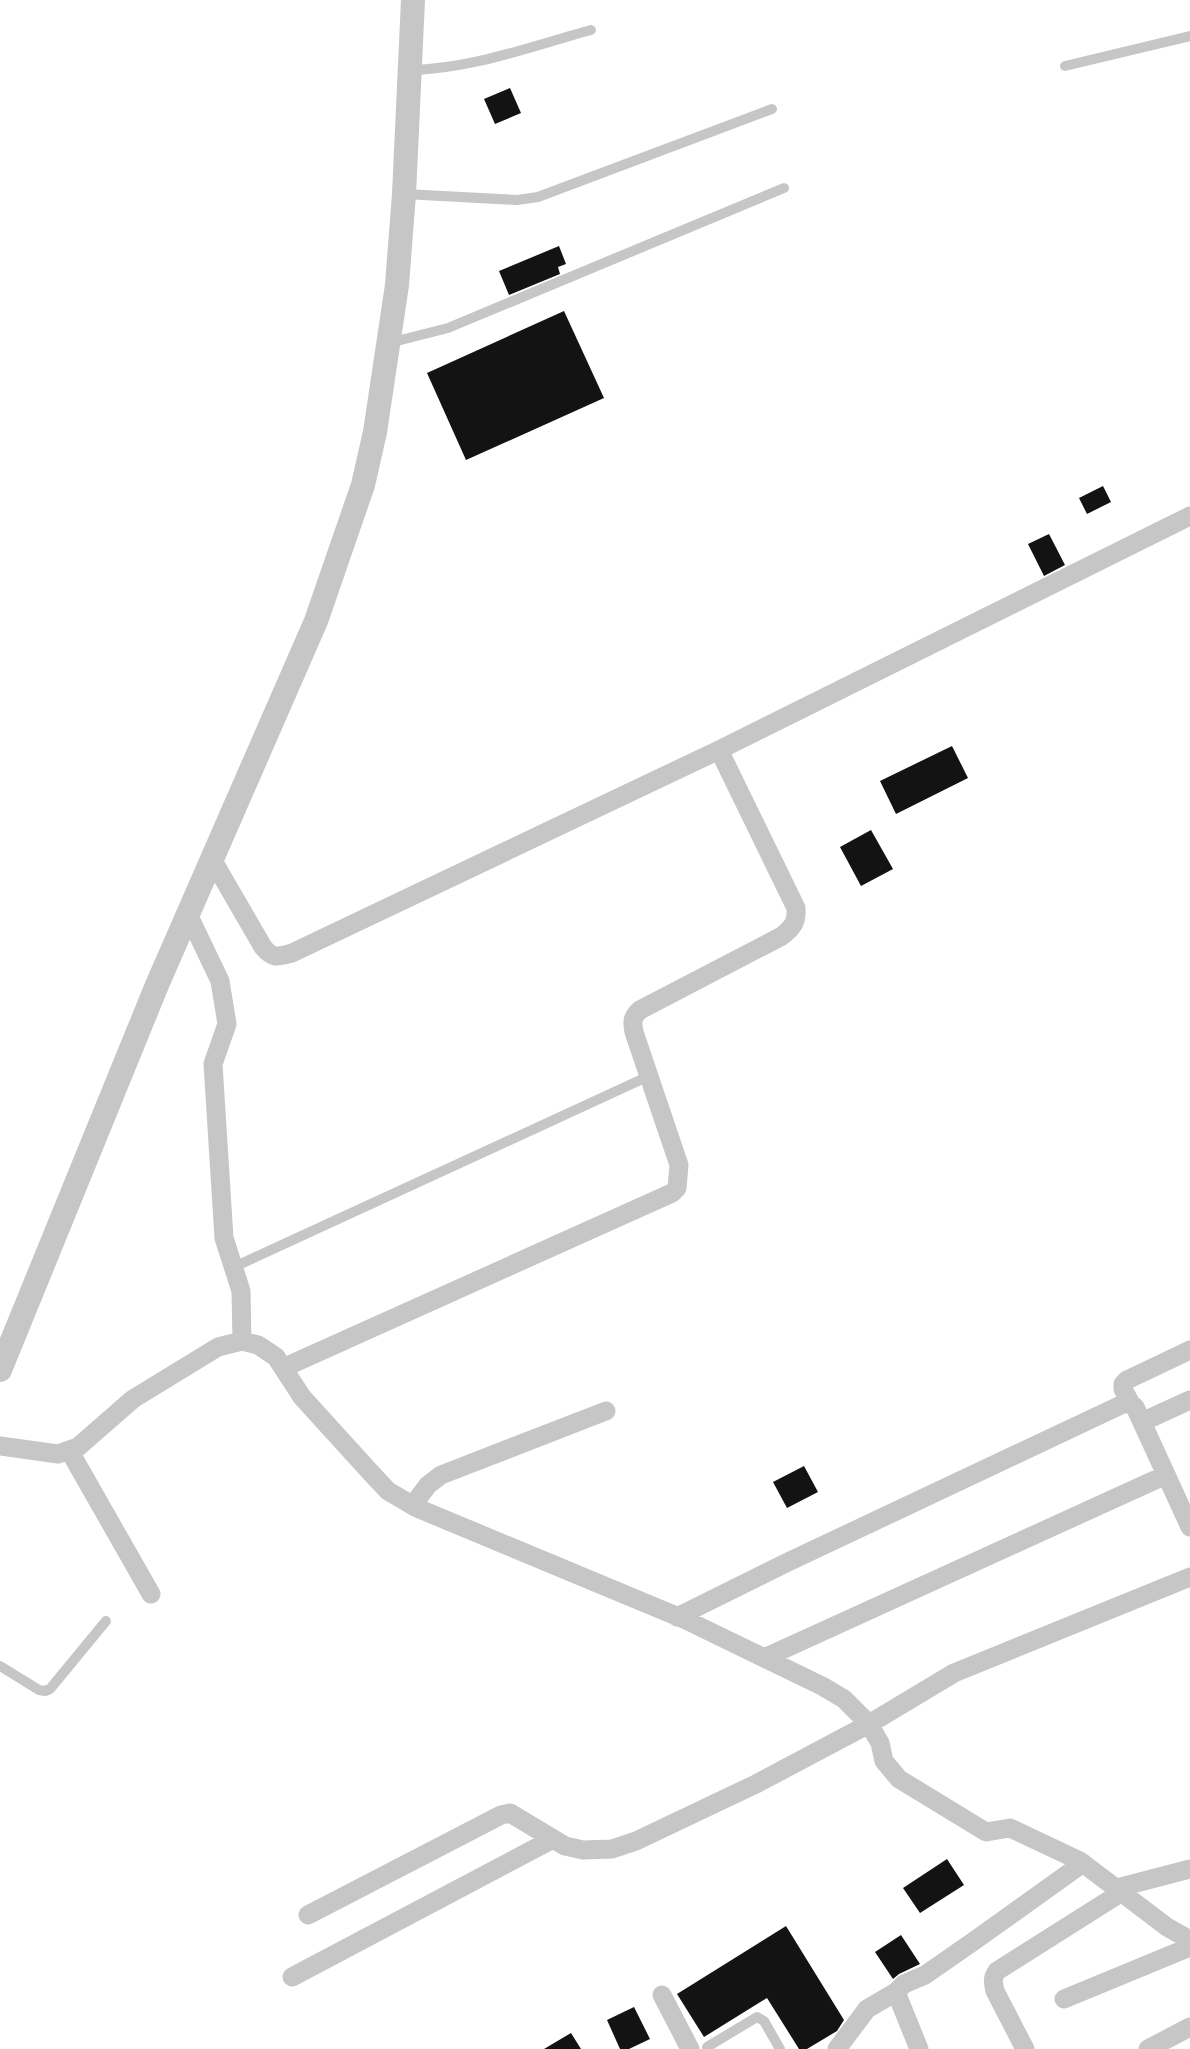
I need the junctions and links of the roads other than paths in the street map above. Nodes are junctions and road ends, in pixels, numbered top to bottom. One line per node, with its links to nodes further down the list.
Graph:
1 (413, 0): 5 (street)
2 (591, 30): 5 (lane)
3 (1190, 36): 4 (lane)
4 (1065, 66)
5 (410, 70): 8 (street)
6 (772, 109): 8 (lane)
7 (784, 188): 9 (lane)
8 (404, 194): 9 (street)
9 (388, 344): 12 (street)
10 (1190, 516): 11 (street)
11 (719, 750): 12 (street); 14 (street)
12 (212, 859): 13 (street)
13 (188, 914): 15 (street); 19 (street)
14 (649, 1076): 15 (lane); 18 (street)
15 (234, 1267): 16 (street)
16 (242, 1341): 18 (street); 25 (street)
17 (1190, 1350): 21 (street)
18 (283, 1368): 28 (street)
19 (0, 1370)
20 (1190, 1400): 23 (street)
21 (1131, 1404): 23 (street); 32 (street)
22 (606, 1411): 28 (street)
23 (1142, 1422): 26 (street)
24 (0, 1446): 25 (street)
25 (69, 1450): 31 (street)
26 (1166, 1475): 27 (street); 34 (street)
27 (1183, 1492): 29 (street)
28 (413, 1506): 32 (street)
29 (1190, 1527)
30 (1190, 1577): 36 (street)
31 (151, 1594)
32 (677, 1617): 34 (street)
33 (106, 1622): 35 (lane)
34 (764, 1658): 36 (street)
35 (0, 1666)
36 (869, 1724): 37 (street); 38 (street)
37 (553, 1839): 41 (street); 44 (street)
38 (1083, 1863): 40 (street); 45 (street)
39 (1190, 1869): 40 (street)
40 (1119, 1890): 42 (street); 53 (street)
41 (308, 1915)
42 (1190, 1940)
43 (1190, 1947): 47 (street)
44 (292, 1977)
45 (896, 1992): 51 (street); 52 (street)
46 (662, 1995): 49 (street)
47 (1064, 1999)
48 (1190, 2027): 54 (street)
49 (698, 2048): 50 (lane)
50 (780, 2049)
51 (837, 2049)
52 (919, 2049)
53 (1025, 2049)
54 (1148, 2049)

